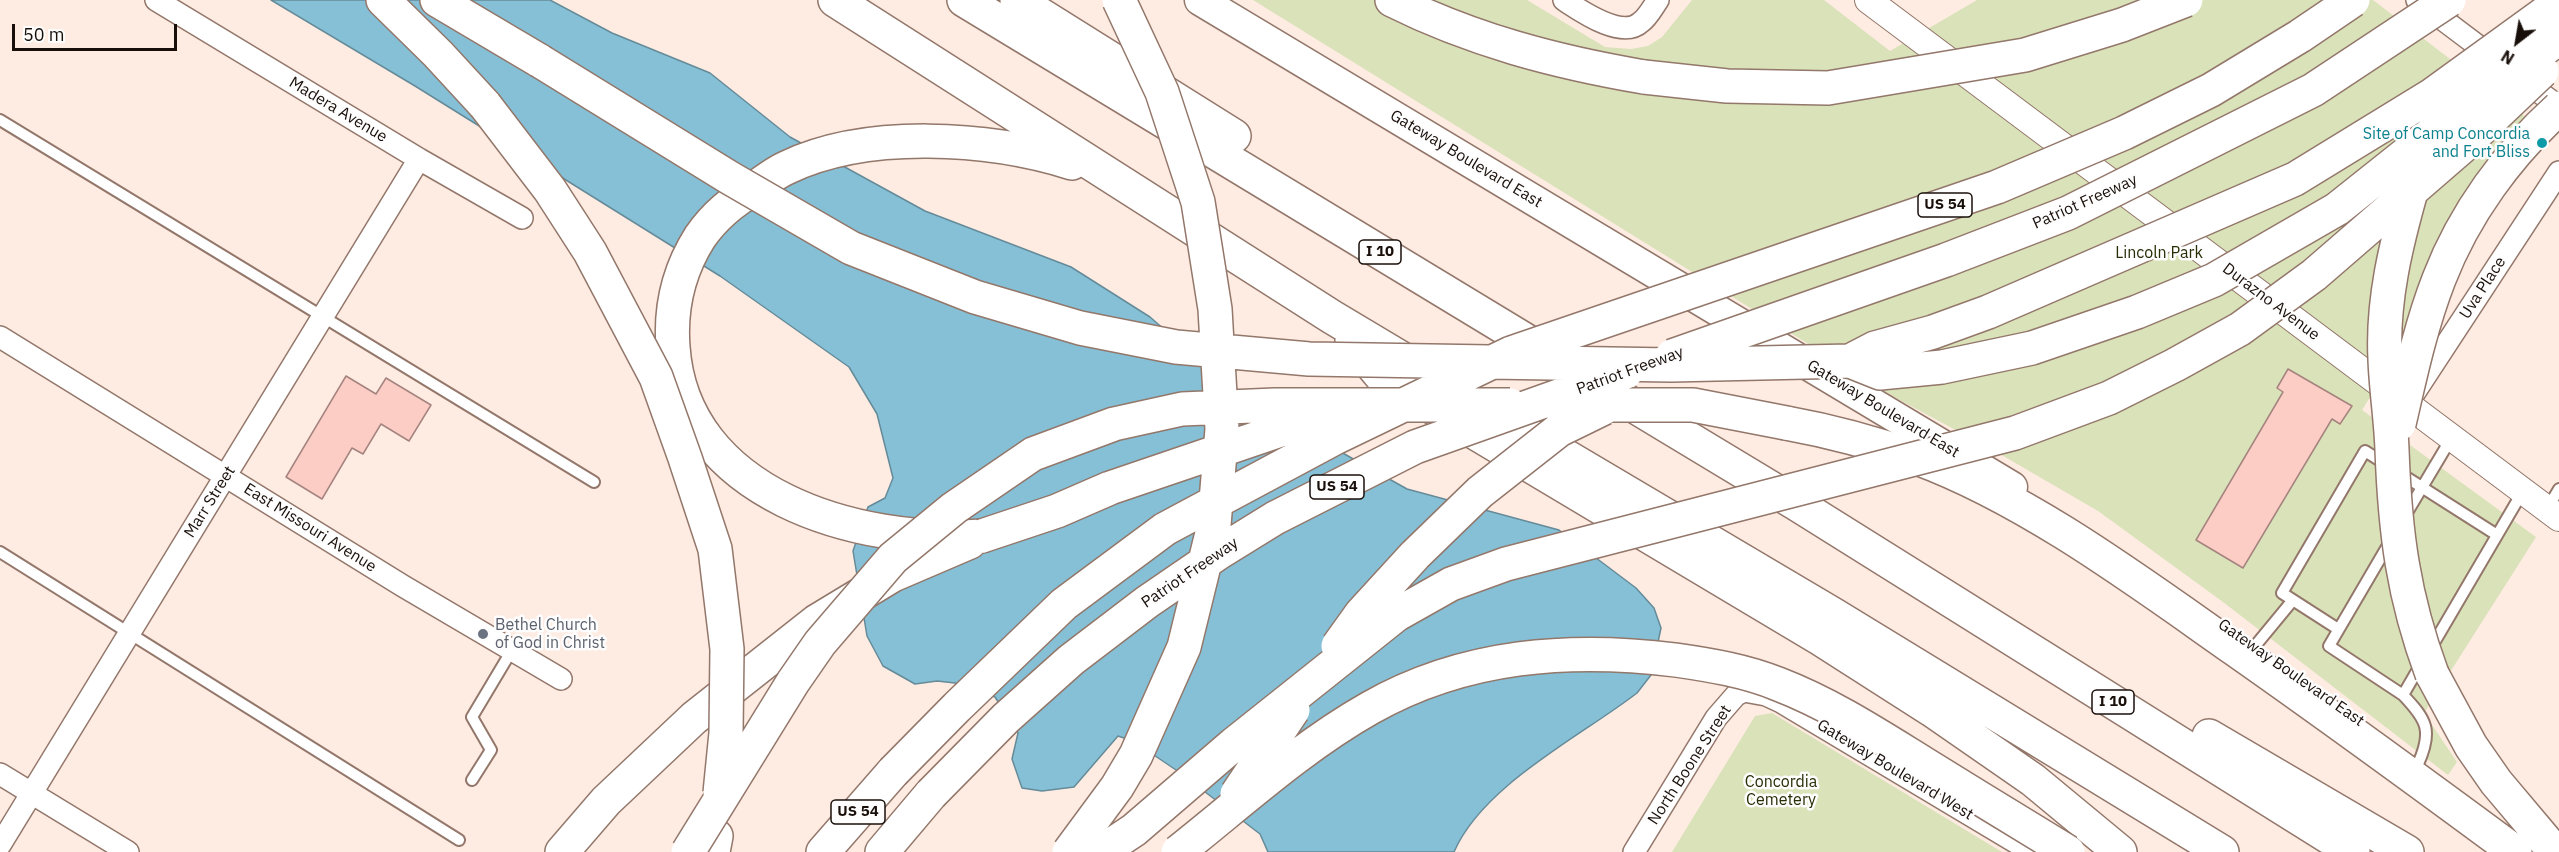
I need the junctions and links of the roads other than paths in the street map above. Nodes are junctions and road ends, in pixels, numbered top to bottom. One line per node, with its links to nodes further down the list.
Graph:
1 (156, 0): 25 (street, Madera Avenue)
2 (383, 0): 61 (highway, bridge)
3 (437, 0): 33 (highway, bridge)
4 (811, 0): 20 (highway)
5 (835, 0): 20 (highway)
6 (964, 0): 42 (highway, I 10)
7 (1017, 0): 42 (highway)
8 (1119, 0): 68 (highway, bridge)
9 (1200, 0): 51 (main road, Gateway Boulevard East)
10 (1392, 0): 14 (highway, bridge)
11 (1564, 0): 12 (street)
12 (1658, 0)
13 (1868, 0): 34 (street, Durazno Avenue)
14 (2186, 0)
15 (2353, 0): 32 (highway, US 54, bridge)
16 (2417, 0): 23 (street)
17 (2449, 0): 29 (highway, Patriot Freeway / US 54, bridge)
18 (2525, 0): 36 (highway, bridge)
19 (2559, 3): 33 (highway, bridge)
20 (873, 23): 27 (highway)
21 (2559, 38): 33 (highway, bridge)
22 (2559, 55): 69 (highway, bridge)
23 (2559, 107): 36 (highway, bridge)
24 (0, 120): 30 (lane)
25 (419, 159): 28 (street, Madera Avenue); 30 (street, Marr Street)
26 (2559, 172): 34 (street, Uva Place)
27 (1111, 175): 44 (highway, bridge); 48 (highway)
28 (522, 218)
29 (1815, 305): 67 (highway, Patriot Freeway / US 54, bridge); 71 (highway, bridge)
30 (323, 317): 37 (street, Marr Street); 38 (lane)
31 (0, 337): 37 (street, East Missouri Avenue)
32 (1511, 353): 44 (highway, bridge); 66 (highway, US 54, bridge)
33 (1850, 361)
34 (2408, 404): 35 (street, Durazno Avenue)
35 (2452, 437): 39 (lane); 40 (street, Durazno Avenue)
36 (2392, 449): 81 (highway, bridge)
37 (227, 476): 50 (street, Marr Street); 52 (street, East Missouri Avenue)
38 (594, 482)
39 (2423, 487): 43 (lane); 46 (lane); 49 (lane)
40 (2523, 490): 41 (street, Durazno Avenue); 43 (lane)
41 (2555, 505)
42 (1805, 509): 47 (highway, I 10)
43 (2497, 535): 55 (lane)
44 (982, 536): 64 (highway, bridge)
45 (0, 552): 50 (lane)
46 (2293, 600): 49 (lane); 51 (lane)
47 (1984, 621): 77 (highway, I 10); 78 (highway)
48 (1828, 627): 75 (highway); 76 (highway)
49 (2338, 629): 55 (lane)
50 (130, 633): 59 (street, Marr Street); 60 (lane)
51 (2255, 646): 56 (main road, Gateway Boulevard East)
52 (512, 650): 53 (street, East Missouri Avenue); 58 (lane)
53 (561, 680)
54 (1755, 692): 72 (street, North Boone Street); 73 (street, Gateway Boulevard West)
55 (2403, 695): 56 (lane)
56 (2418, 764): 80 (main road, Gateway Boulevard East)
57 (0, 774): 59 (street)
58 (472, 780)
59 (32, 793): 62 (street, Marr Street); 63 (street)
60 (459, 840)
61 (715, 844)
62 (0, 845)
63 (128, 852)
64 (562, 852)
65 (688, 852): 79 (highway, bridge)
66 (823, 852)
67 (882, 852)
68 (1069, 852)
69 (1101, 852)
70 (1178, 852): 74 (highway, bridge)
71 (1201, 852)
72 (1634, 852)
73 (2032, 852)
74 (2068, 852)
75 (2120, 852)
76 (2222, 852)
77 (2353, 852)
78 (2407, 852)
79 (2516, 852)
80 (2544, 852)
81 (2554, 852)

